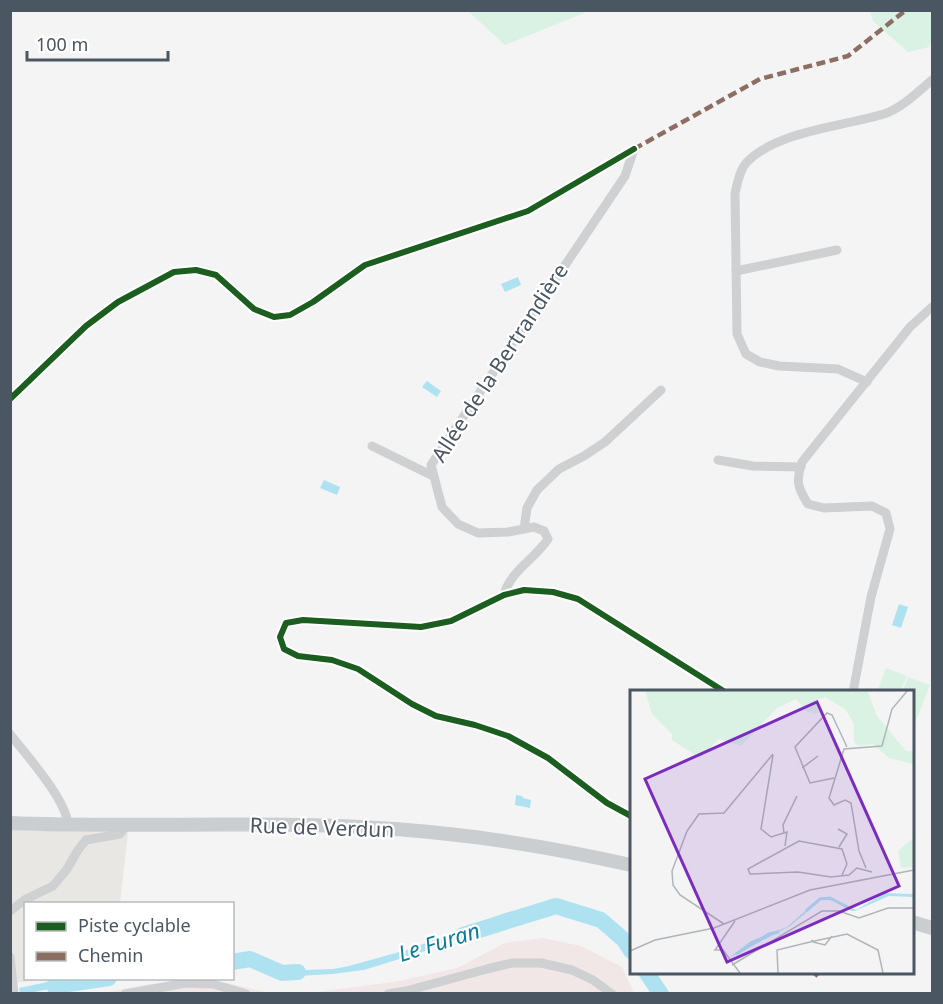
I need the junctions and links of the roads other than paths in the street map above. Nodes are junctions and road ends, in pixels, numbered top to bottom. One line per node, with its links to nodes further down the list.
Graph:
1 (933, 80): 3 (street)
2 (837, 250): 3 (street)
3 (736, 271): 5 (street)
4 (933, 307): 5 (street)
5 (867, 382): 10 (street)
6 (661, 390): 12 (street)
7 (10, 399): 11 (street, Allée de la Bertrandière)
8 (372, 446): 11 (street)
9 (718, 460): 10 (street)
10 (801, 467): 15 (street)
11 (433, 476): 12 (street, Allée de la Bertrandière)
12 (524, 529): 13 (street, Allée de la Bertrandière)
13 (504, 595): 14 (street); 17 (street)
14 (722, 690)
15 (853, 690)
16 (10, 734): 19 (street)
17 (630, 815)
18 (10, 823): 19 (main road, Rue de Verdun)
19 (68, 824): 20 (main road, Rue de Verdun)
20 (127, 825): 21 (main road, Rue de Verdun); 22 (street)
21 (630, 865)
22 (10, 911)
23 (913, 922): 24 (main road)
24 (933, 928)
25 (10, 957): 26 (street)
26 (14, 993)
27 (125, 993): 28 (street)
28 (246, 993)
29 (388, 993): 30 (street)
30 (400, 993): 31 (street)
31 (612, 993)

